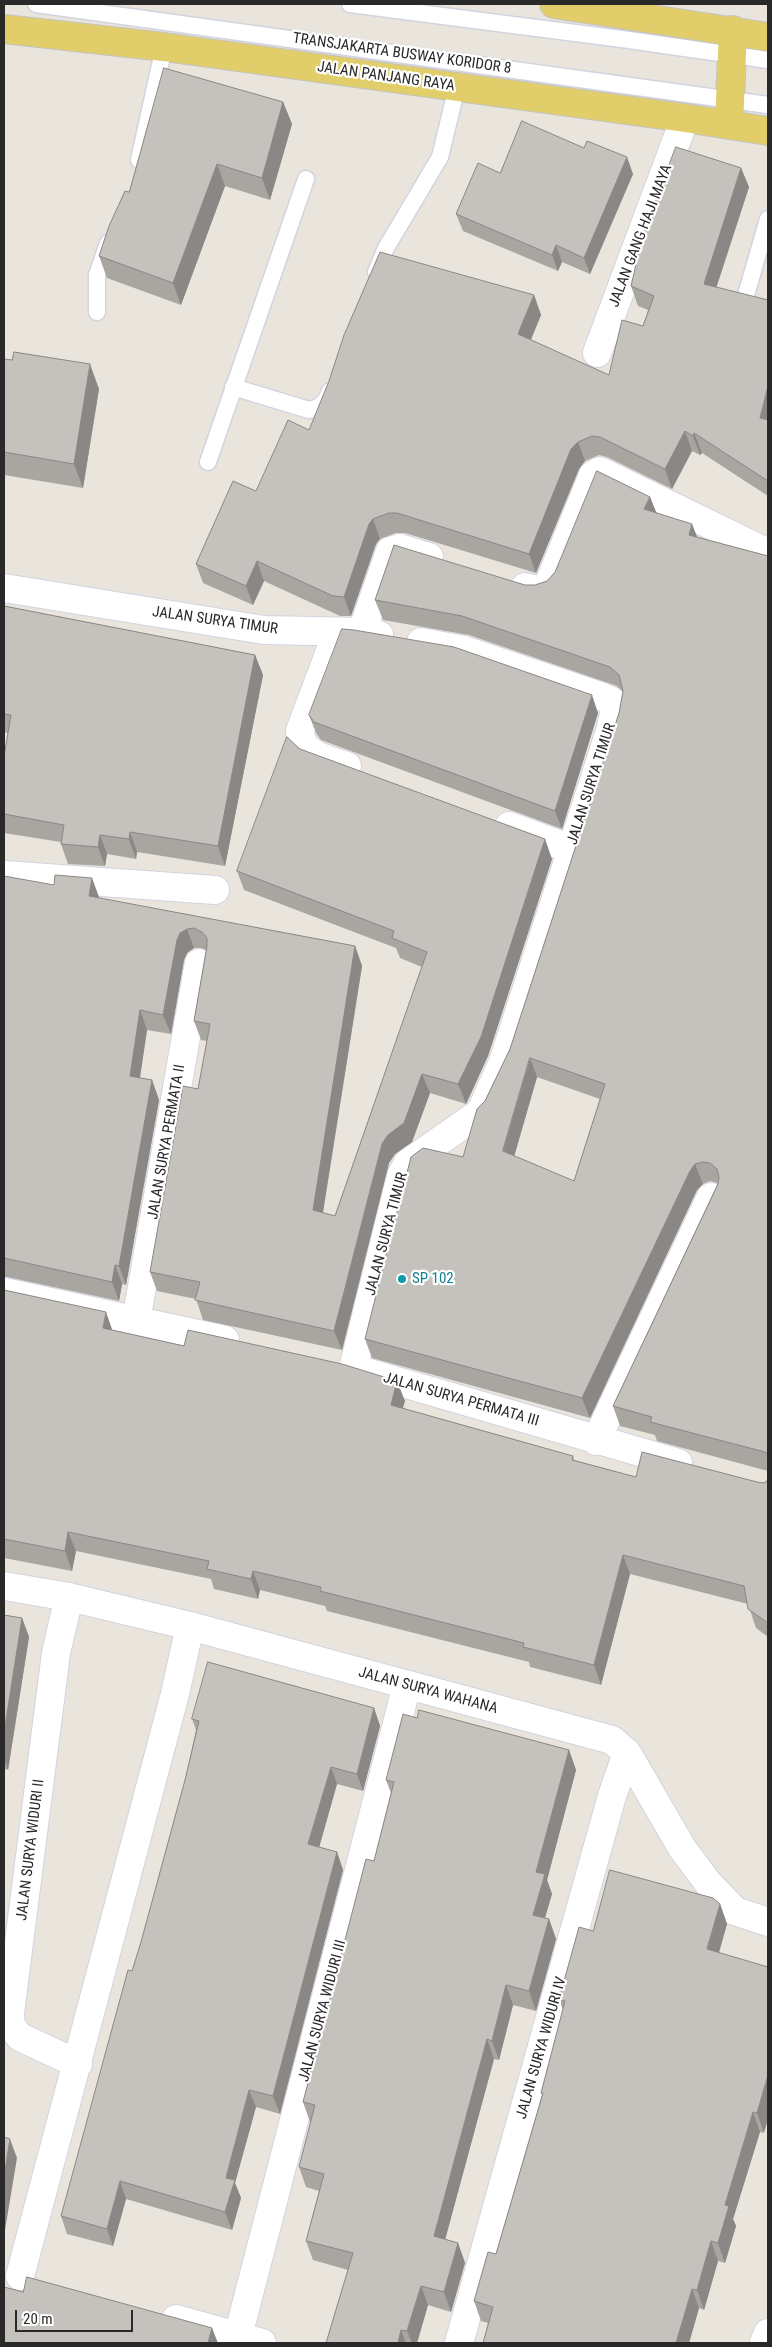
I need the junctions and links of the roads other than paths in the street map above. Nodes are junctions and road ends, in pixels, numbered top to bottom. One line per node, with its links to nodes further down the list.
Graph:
1 (36, 4): 11 (lane, TRANSJAKARTA BUSWAY KORIDOR 8)
2 (350, 4): 6 (lane)
3 (554, 4): 6 (main road)
4 (4, 29): 7 (main road, JALAN PANJANG RAYA)
5 (768, 37): 6 (main road)
6 (732, 42): 8 (lane); 11 (main road)
7 (164, 47): 9 (main road, JALAN PANJANG RAYA); 15 (lane)
8 (768, 60)
9 (457, 87): 12 (main road, JALAN PANJANG RAYA); 18 (lane)
10 (768, 105): 11 (lane, TRANSJAKARTA BUSWAY KORIDOR 8)
11 (729, 113): 12 (main road, JALAN PANJANG RAYA); 13 (main road, JALAN PANJANG RAYA)
12 (685, 118): 21 (street, JALAN GANG HAJI MAYA)
13 (768, 131)
14 (306, 179): 23 (lane)
15 (135, 180)
16 (768, 219): 19 (lane)
17 (116, 226): 20 (lane)
18 (372, 283)
19 (744, 302)
20 (97, 312)
21 (597, 353)
22 (333, 379): 23 (lane)
23 (233, 387): 24 (lane)
24 (208, 462)
25 (768, 553): 27 (street)
26 (455, 565): 29 (street)
27 (501, 579)
28 (4, 588): 29 (street, JALAN SURYA TIMUR)
29 (350, 632): 30 (street); 32 (street, JALAN SURYA TIMUR)
30 (369, 774)
31 (488, 819): 32 (street)
32 (571, 849): 41 (street, JALAN SURYA TIMUR)
33 (4, 875): 34 (street)
34 (215, 890)
35 (199, 964): 38 (street, JALAN SURYA PERMATA II)
36 (711, 1196): 42 (street)
37 (4, 1292): 38 (street)
38 (136, 1321): 39 (street)
39 (249, 1346)
40 (325, 1362): 41 (street, JALAN SURYA PERMATA III)
41 (353, 1369): 42 (street, JALAN SURYA PERMATA III)
42 (596, 1440): 43 (street, JALAN SURYA PERMATA III)
43 (701, 1469)
44 (4, 1586): 45 (street, JALAN SURYA WAHANA)
45 (69, 1597): 46 (street, JALAN SURYA WAHANA); 50 (street, JALAN SURYA WIDURI II)
46 (190, 1626): 47 (street, JALAN SURYA WAHANA); 50 (street)
47 (407, 1685): 48 (street, JALAN SURYA WAHANA); 55 (street, JALAN SURYA WIDURI III)
48 (627, 1753): 49 (street, JALAN SURYA WAHANA); 56 (street, JALAN SURYA WIDURI IV)
49 (768, 1922)
50 (78, 2064): 51 (street)
51 (12, 2274): 52 (street)
52 (48, 2284)
53 (152, 2313): 55 (street)
54 (768, 2332): 57 (street)
55 (250, 2340)
56 (460, 2343)
57 (764, 2343)

